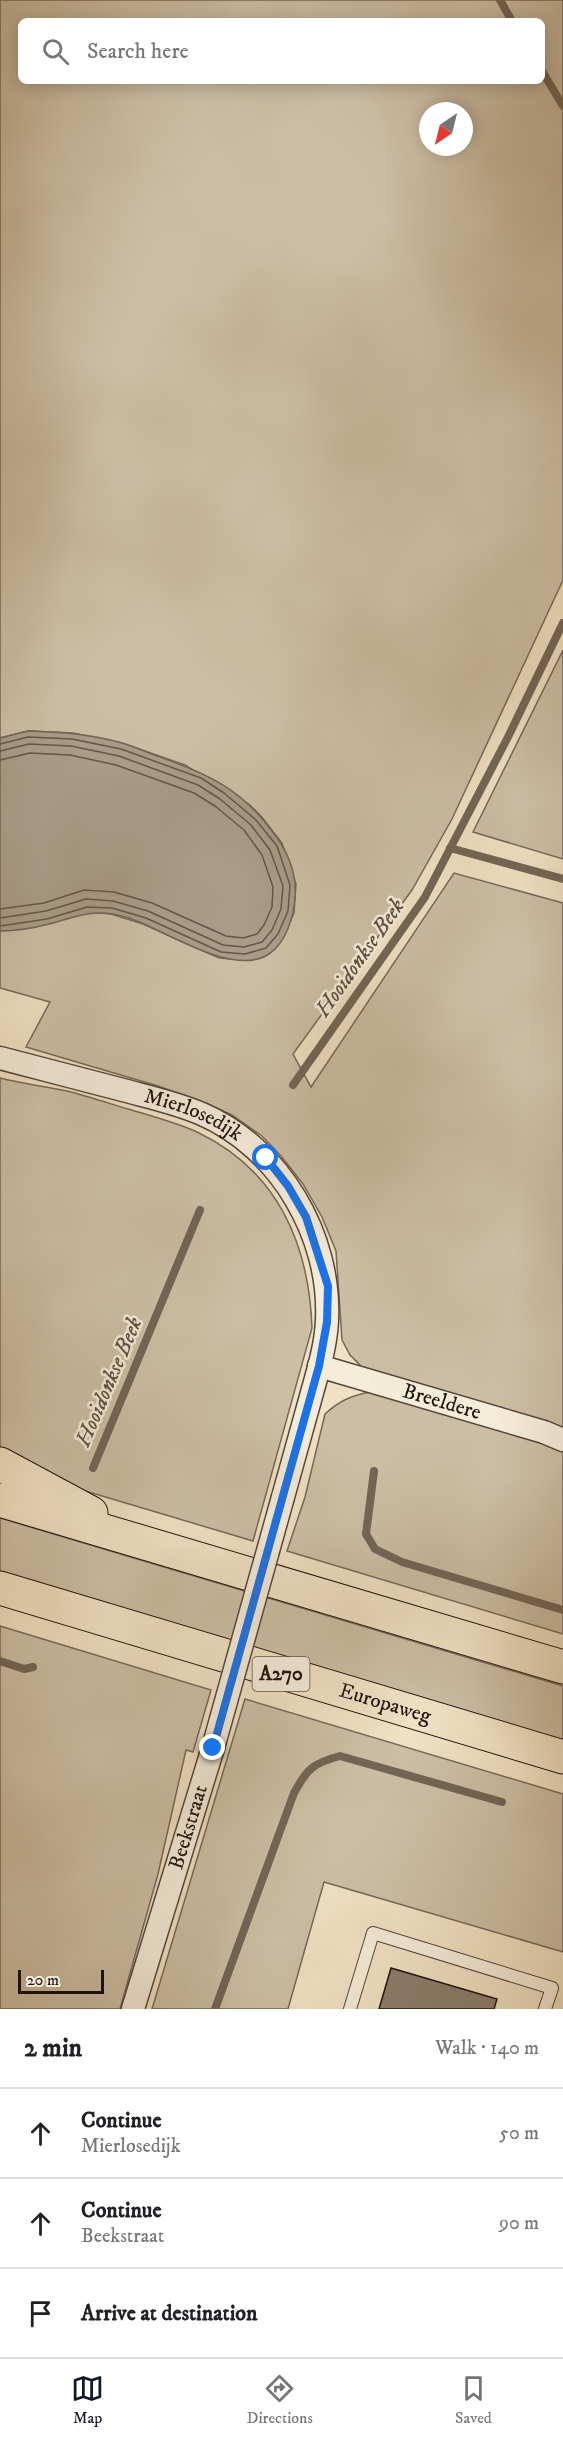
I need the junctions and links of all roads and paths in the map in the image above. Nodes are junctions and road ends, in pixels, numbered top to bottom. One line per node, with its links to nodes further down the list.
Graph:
1 (0, 1058): 2 (street, Mierlosedijk)
2 (319, 1366): 3 (street, Breeldere); 10 (street, Beekstraat, bridge)
3 (563, 1440)
4 (0, 1464): 6 (highway)
5 (0, 1500): 6 (highway)
6 (156, 1548): 8 (highway)
7 (0, 1588): 9 (highway, Europaweg / A270)
8 (563, 1667)
9 (563, 1757)
10 (133, 2009)
11 (350, 2009): 12 (lane)
12 (545, 2009)

